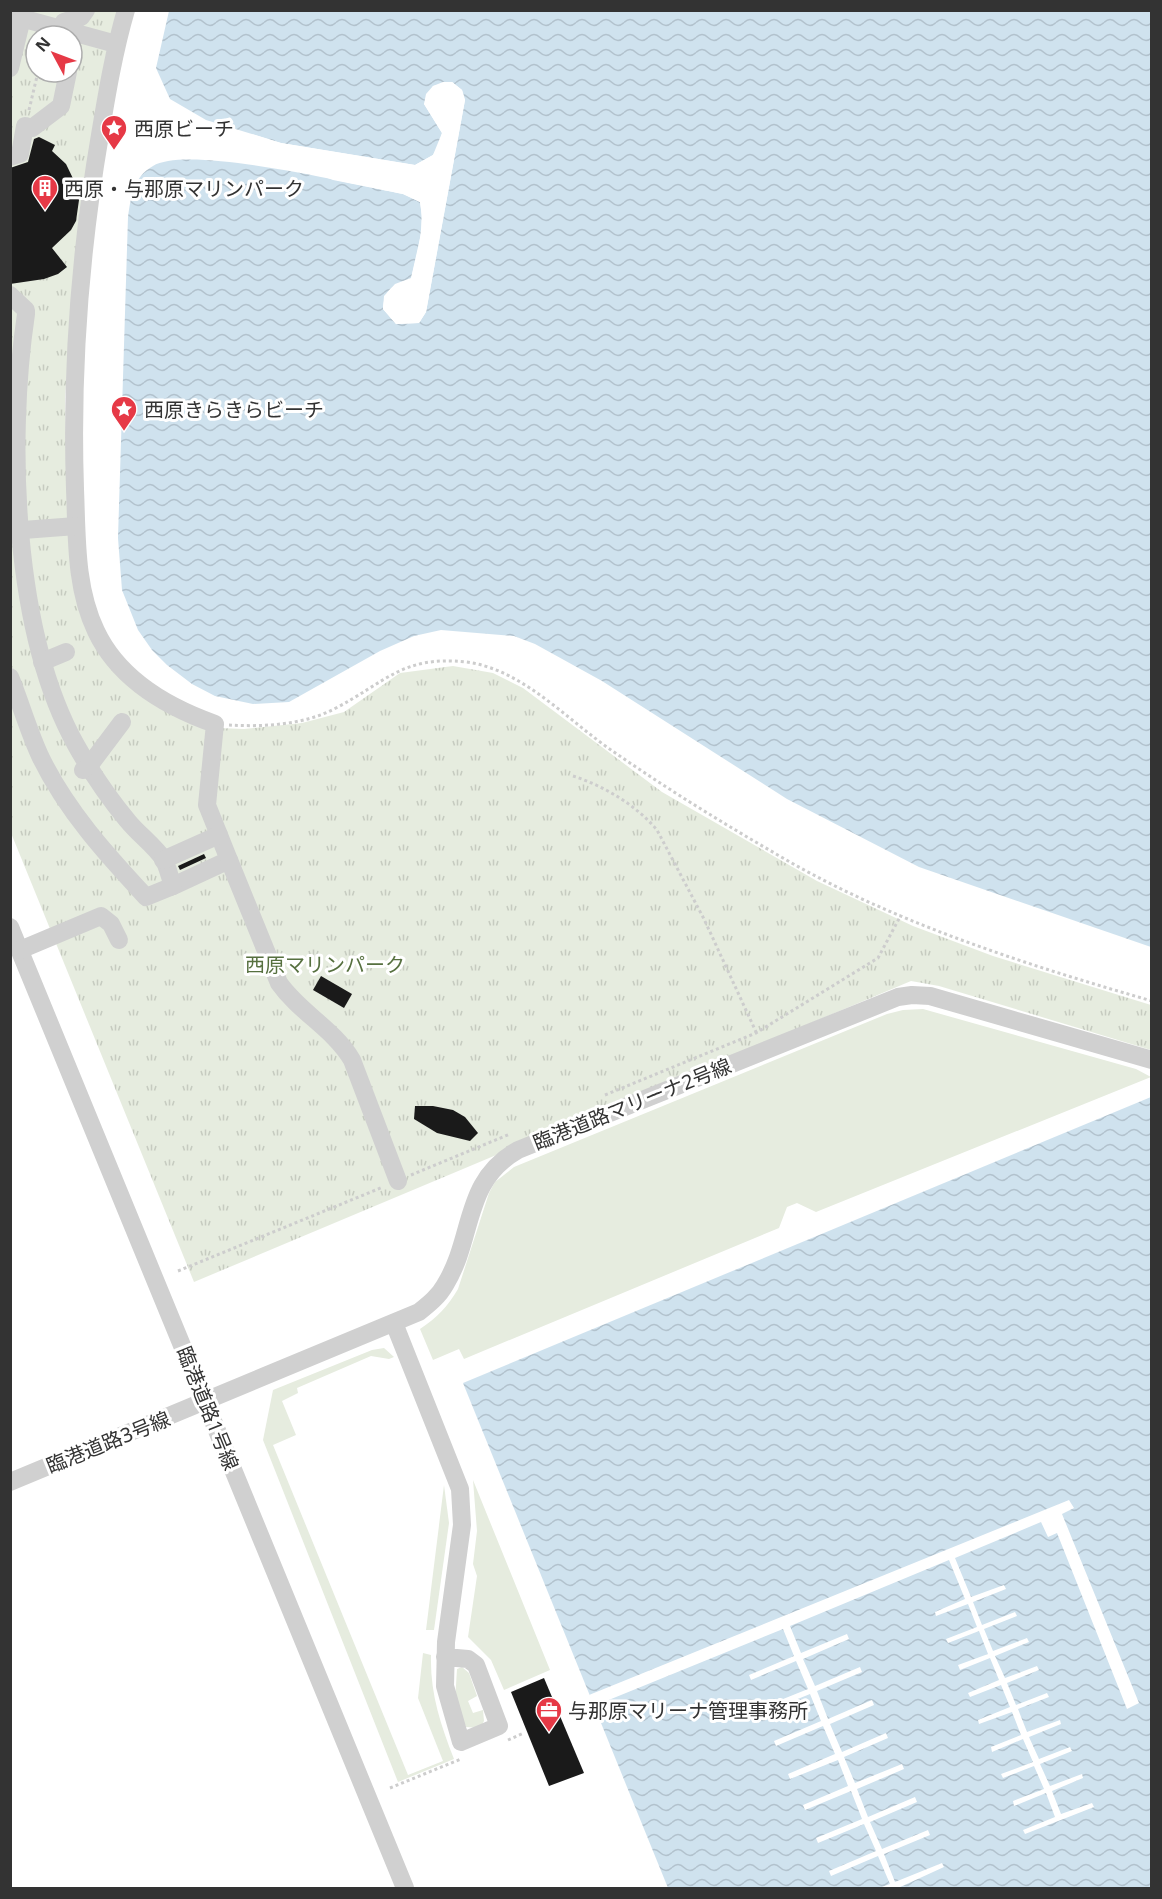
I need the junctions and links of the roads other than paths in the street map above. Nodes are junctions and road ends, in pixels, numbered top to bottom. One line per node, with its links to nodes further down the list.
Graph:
1 (86, 10): 5 (street)
2 (126, 10): 7 (street)
3 (19, 14): 4 (street); 8 (street)
4 (41, 24)
5 (63, 24)
6 (84, 38): 7 (street)
7 (116, 44): 15 (street)
8 (10, 68)
9 (66, 84): 10 (street)
10 (18, 124): 11 (street)
11 (10, 157)
12 (10, 295): 13 (street)
13 (15, 398): 14 (street)
14 (15, 483): 16 (street)
15 (76, 526): 16 (street); 22 (street)
16 (16, 530): 18 (street)
17 (66, 652): 18 (street)
18 (42, 662): 21 (street)
19 (10, 677): 25 (street)
20 (122, 722): 21 (street)
21 (86, 768): 23 (street)
22 (219, 835): 23 (street); 24 (street)
23 (163, 860): 25 (street)
24 (229, 860): 25 (street); 30 (street)
25 (173, 886)
26 (10, 927): 28 (street, 臨港道路1号線)
27 (119, 940): 28 (street)
28 (20, 950): 32 (street, 臨港道路1号線)
29 (1152, 1060): 31 (street, 臨港道路マリーナ2号線)
30 (398, 1181)
31 (394, 1323): 32 (street, 臨港道路マリーナ2号線); 34 (street)
32 (206, 1402): 33 (street, 臨港道路3号線); 35 (street, 臨港道路1号線)
33 (10, 1482)
34 (445, 1657): 34 (street)
35 (405, 1888)

